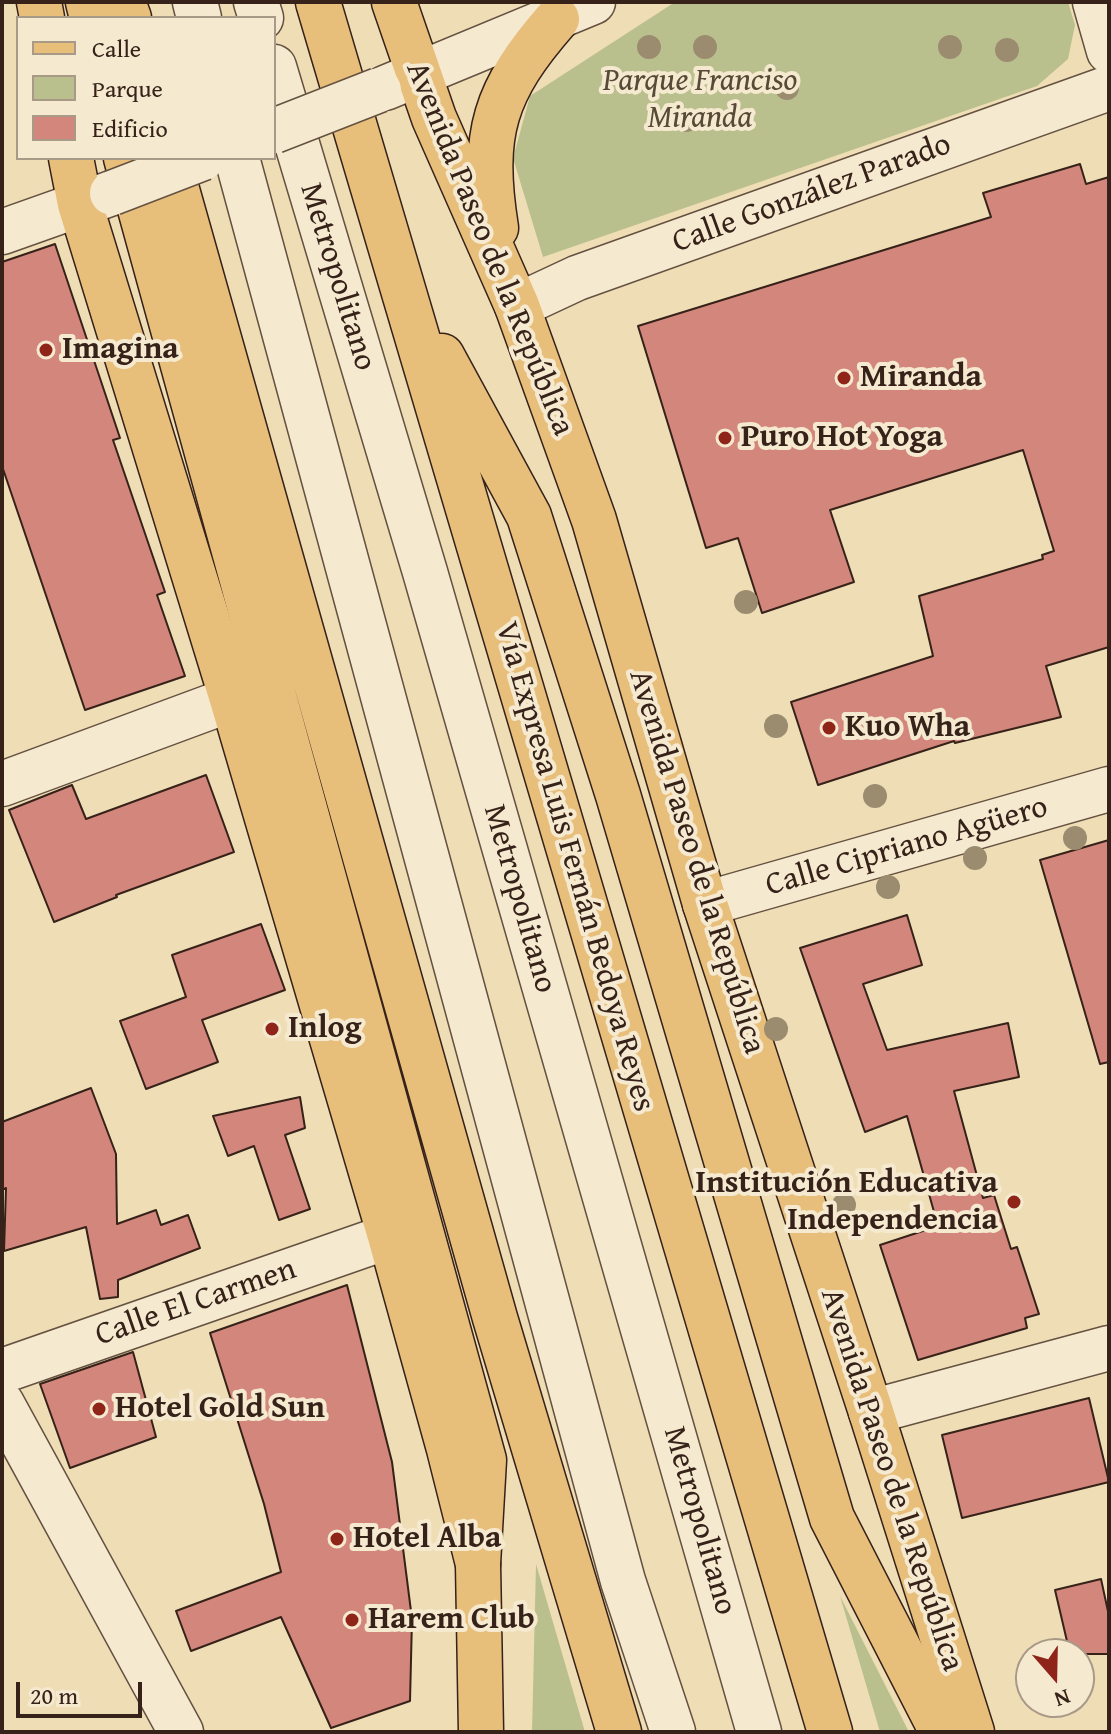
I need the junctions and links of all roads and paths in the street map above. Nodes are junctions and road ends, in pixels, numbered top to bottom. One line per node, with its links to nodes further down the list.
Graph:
1 (318, 2): 16 (main road, Vía Expresa Luis Fernán Bedoya Reyes)
2 (395, 2): 7 (main road, Avenida Paseo de la República)
3 (1095, 2): 5 (street)
4 (575, 10): 7 (street); 17 (main road)
5 (1109, 51)
6 (276, 74): 32 (street, Metropolitano)
7 (398, 82): 9 (street, bridge); 17 (main road, Avenida Paseo de la República)
8 (1109, 88): 17 (street, Calle González Parado)
9 (276, 130)
10 (74, 160): 14 (main road)
11 (169, 160): 30 (main road)
12 (196, 160): 14 (street, bridge)
13 (238, 160): 31 (street, Metropolitano)
14 (106, 185): 15 (street); 18 (main road); 27 (main road)
15 (2, 232)
16 (400, 281): 33 (main road, Vía Expresa Luis Fernán Bedoya Reyes); 34 (main road)
17 (510, 292): 21 (main road, Avenida Paseo de la República)
18 (232, 699): 19 (street); 22 (main road)
19 (2, 784)
20 (1109, 789): 21 (street, Calle Cipriano Agüero)
21 (705, 904): 26 (main road, Avenida Paseo de la República)
22 (390, 1236): 24 (street, Calle El Carmen); 27 (main road)
23 (1109, 1348): 26 (street)
24 (2, 1371)
25 (2, 1404): 28 (street)
26 (871, 1412): 35 (main road, Avenida Paseo de la República)
27 (478, 1564): 29 (main road)
28 (181, 1732)
29 (481, 1732)
30 (619, 1732)
31 (673, 1732)
32 (759, 1732)
33 (830, 1732)
34 (942, 1732)
35 (972, 1732)

